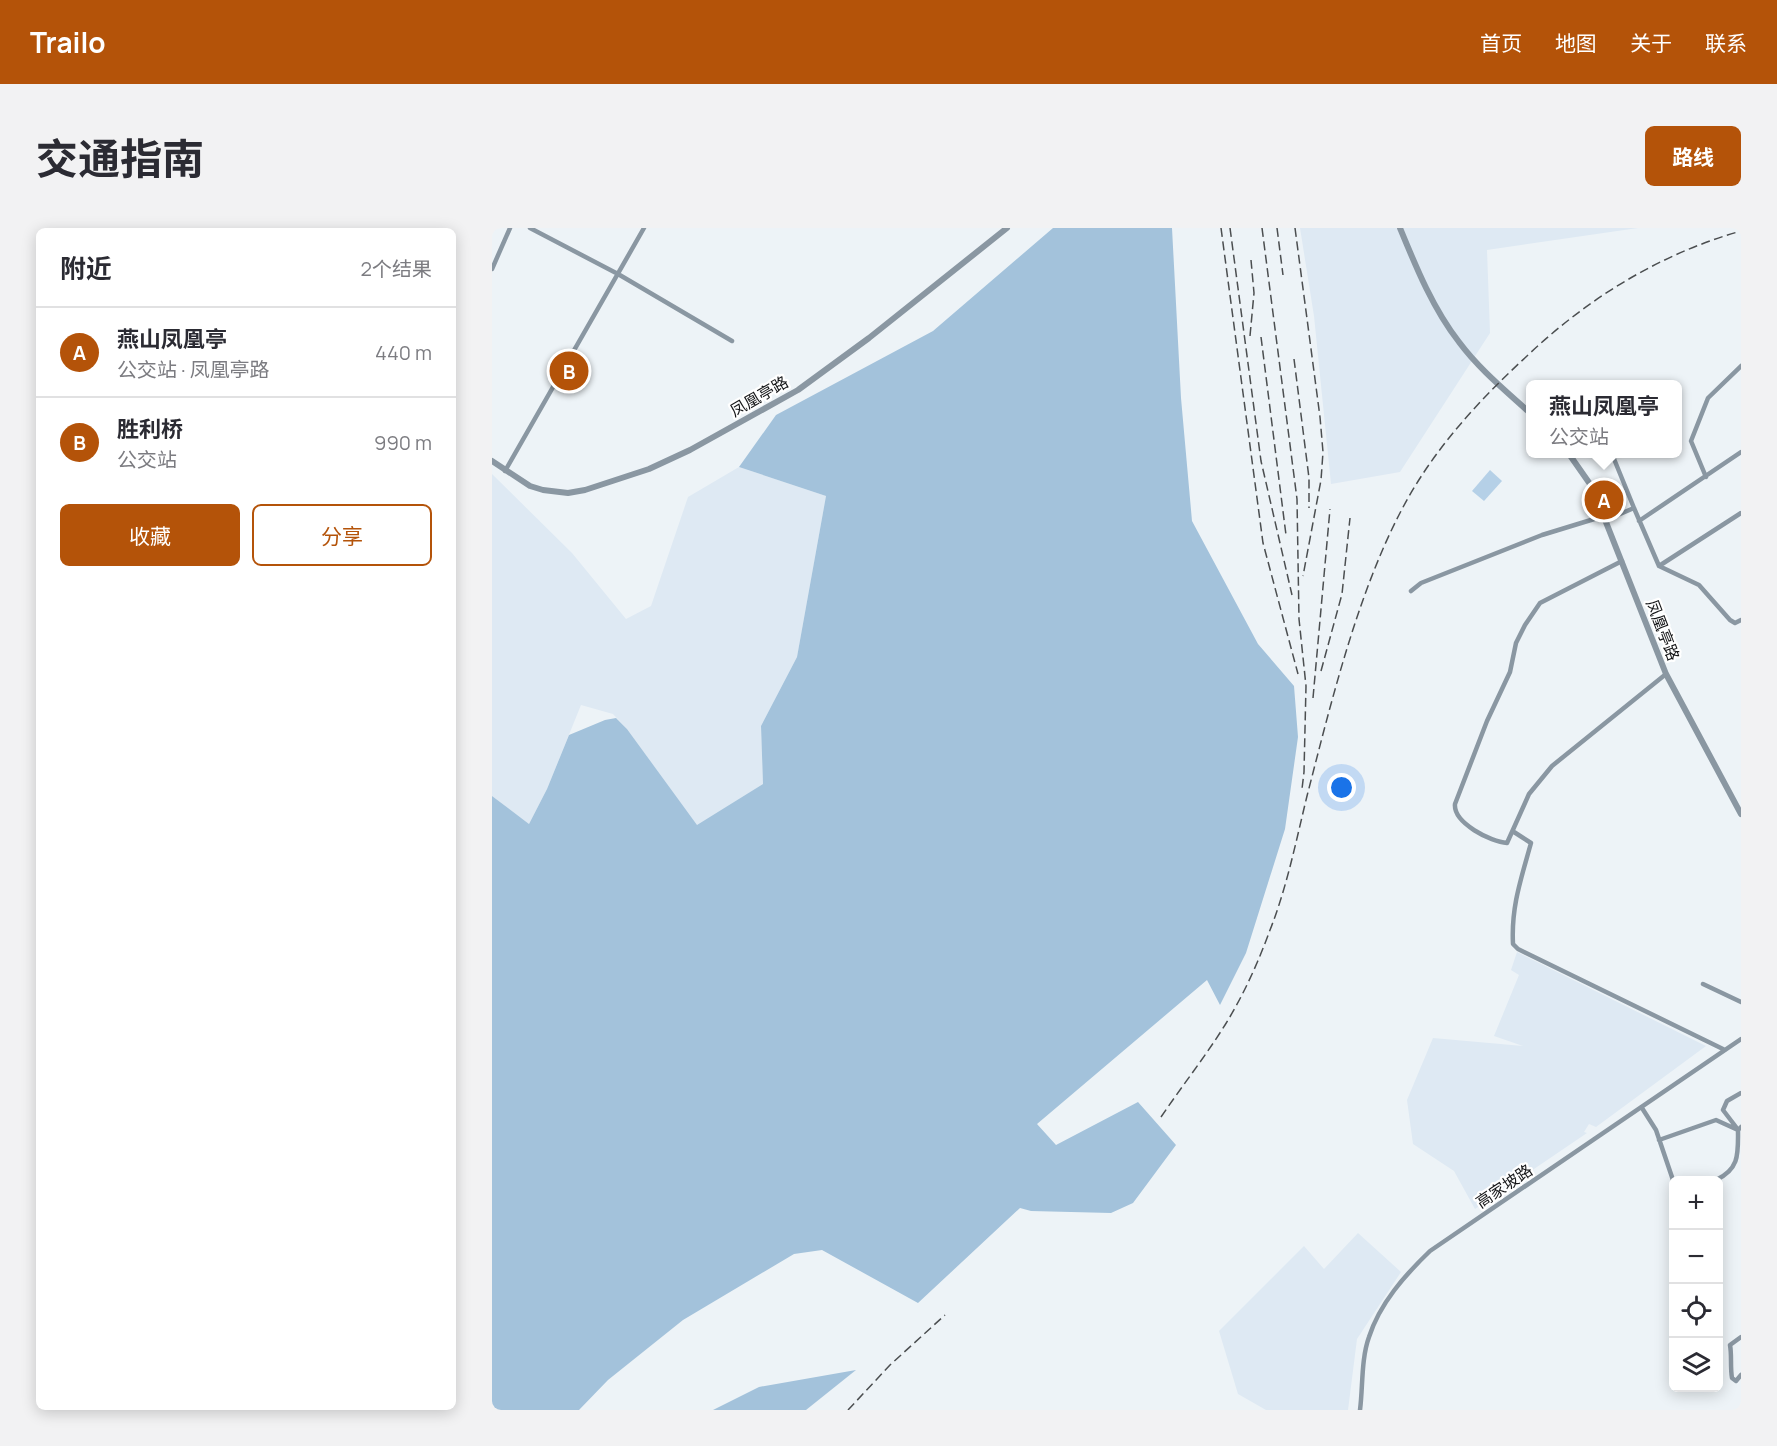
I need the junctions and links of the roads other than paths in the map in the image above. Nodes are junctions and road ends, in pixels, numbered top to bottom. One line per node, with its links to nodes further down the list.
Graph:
1 (510, 228): 6 (street)
2 (530, 228): 7 (street)
3 (644, 228): 7 (street)
4 (1008, 228): 15 (street, 凤凰亭路)
5 (1400, 228): 10 (street)
6 (492, 269)
7 (618, 274): 8 (street); 15 (street)
8 (732, 341)
9 (1741, 366): 16 (street)
10 (1526, 409)
11 (1741, 452): 16 (street)
12 (1572, 458): 19 (street, 凤凰亭路)
13 (1614, 458): 17 (street)
14 (492, 460): 15 (street, 凤凰亭路)
15 (505, 471)
16 (1706, 477): 20 (street)
17 (1634, 508): 19 (street); 20 (street)
18 (1741, 513): 22 (street)
19 (1605, 518): 21 (street, 凤凰亭路); 23 (street)
20 (1640, 521): 22 (street)
21 (1622, 561): 25 (street, 凤凰亭路); 27 (street)
22 (1659, 566): 24 (street)
23 (1411, 591)
24 (1741, 620)
25 (1666, 674): 26 (street, 凤凰亭路); 27 (street)
26 (1741, 814)
27 (1514, 832): 31 (street)
28 (1703, 984): 29 (street)
29 (1741, 1002)
30 (1741, 1039): 31 (street, 高家坡路)
31 (1725, 1050): 40 (street, 高家坡路)
32 (1741, 1093): 34 (street)
33 (1642, 1108): 35 (street)
34 (1739, 1128): 35 (street); 37 (street)
35 (1659, 1140): 36 (street)
36 (1672, 1176)
37 (1723, 1177)
38 (1741, 1337): 39 (street)
39 (1741, 1375)
40 (1360, 1410)

